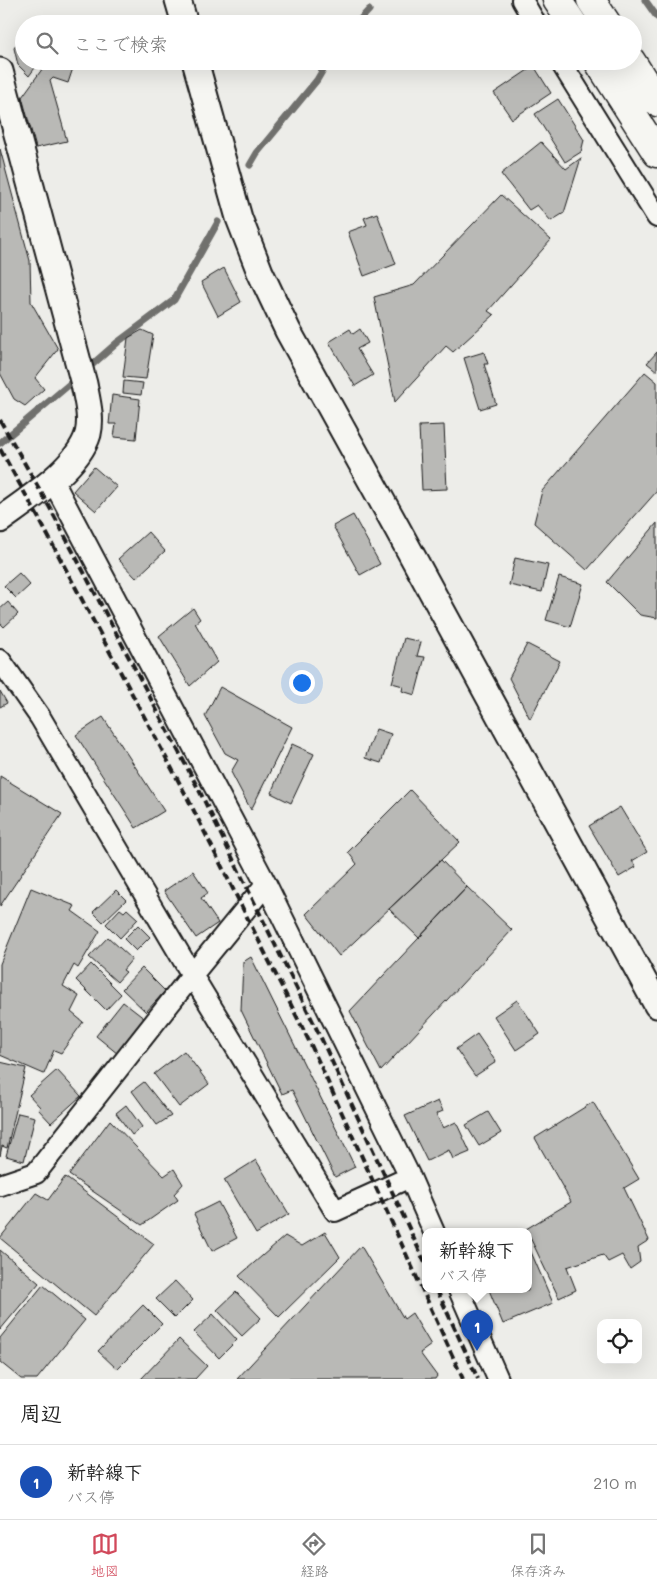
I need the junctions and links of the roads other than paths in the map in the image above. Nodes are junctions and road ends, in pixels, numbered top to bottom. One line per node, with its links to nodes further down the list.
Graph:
1 (178, 0): 5 (street)
2 (522, 0): 6 (street)
3 (557, 0): 7 (highway)
4 (591, 0): 8 (highway)
5 (182, 15)
6 (531, 15)
7 (567, 15)
8 (601, 15)
9 (198, 70): 22 (street)
10 (566, 70): 16 (street)
11 (604, 70): 15 (highway)
12 (637, 70): 14 (highway)
13 (0, 71): 17 (street)
14 (657, 102)
15 (657, 153)
16 (657, 217)
17 (53, 481): 18 (street); 20 (street)
18 (0, 520)
19 (0, 660): 21 (street)
20 (266, 884): 21 (street); 23 (street)
21 (192, 975): 23 (street); 24 (street)
22 (657, 1004)
23 (410, 1176): 25 (street)
24 (0, 1185)
25 (432, 1228)
26 (460, 1293): 27 (street)
27 (498, 1379)

